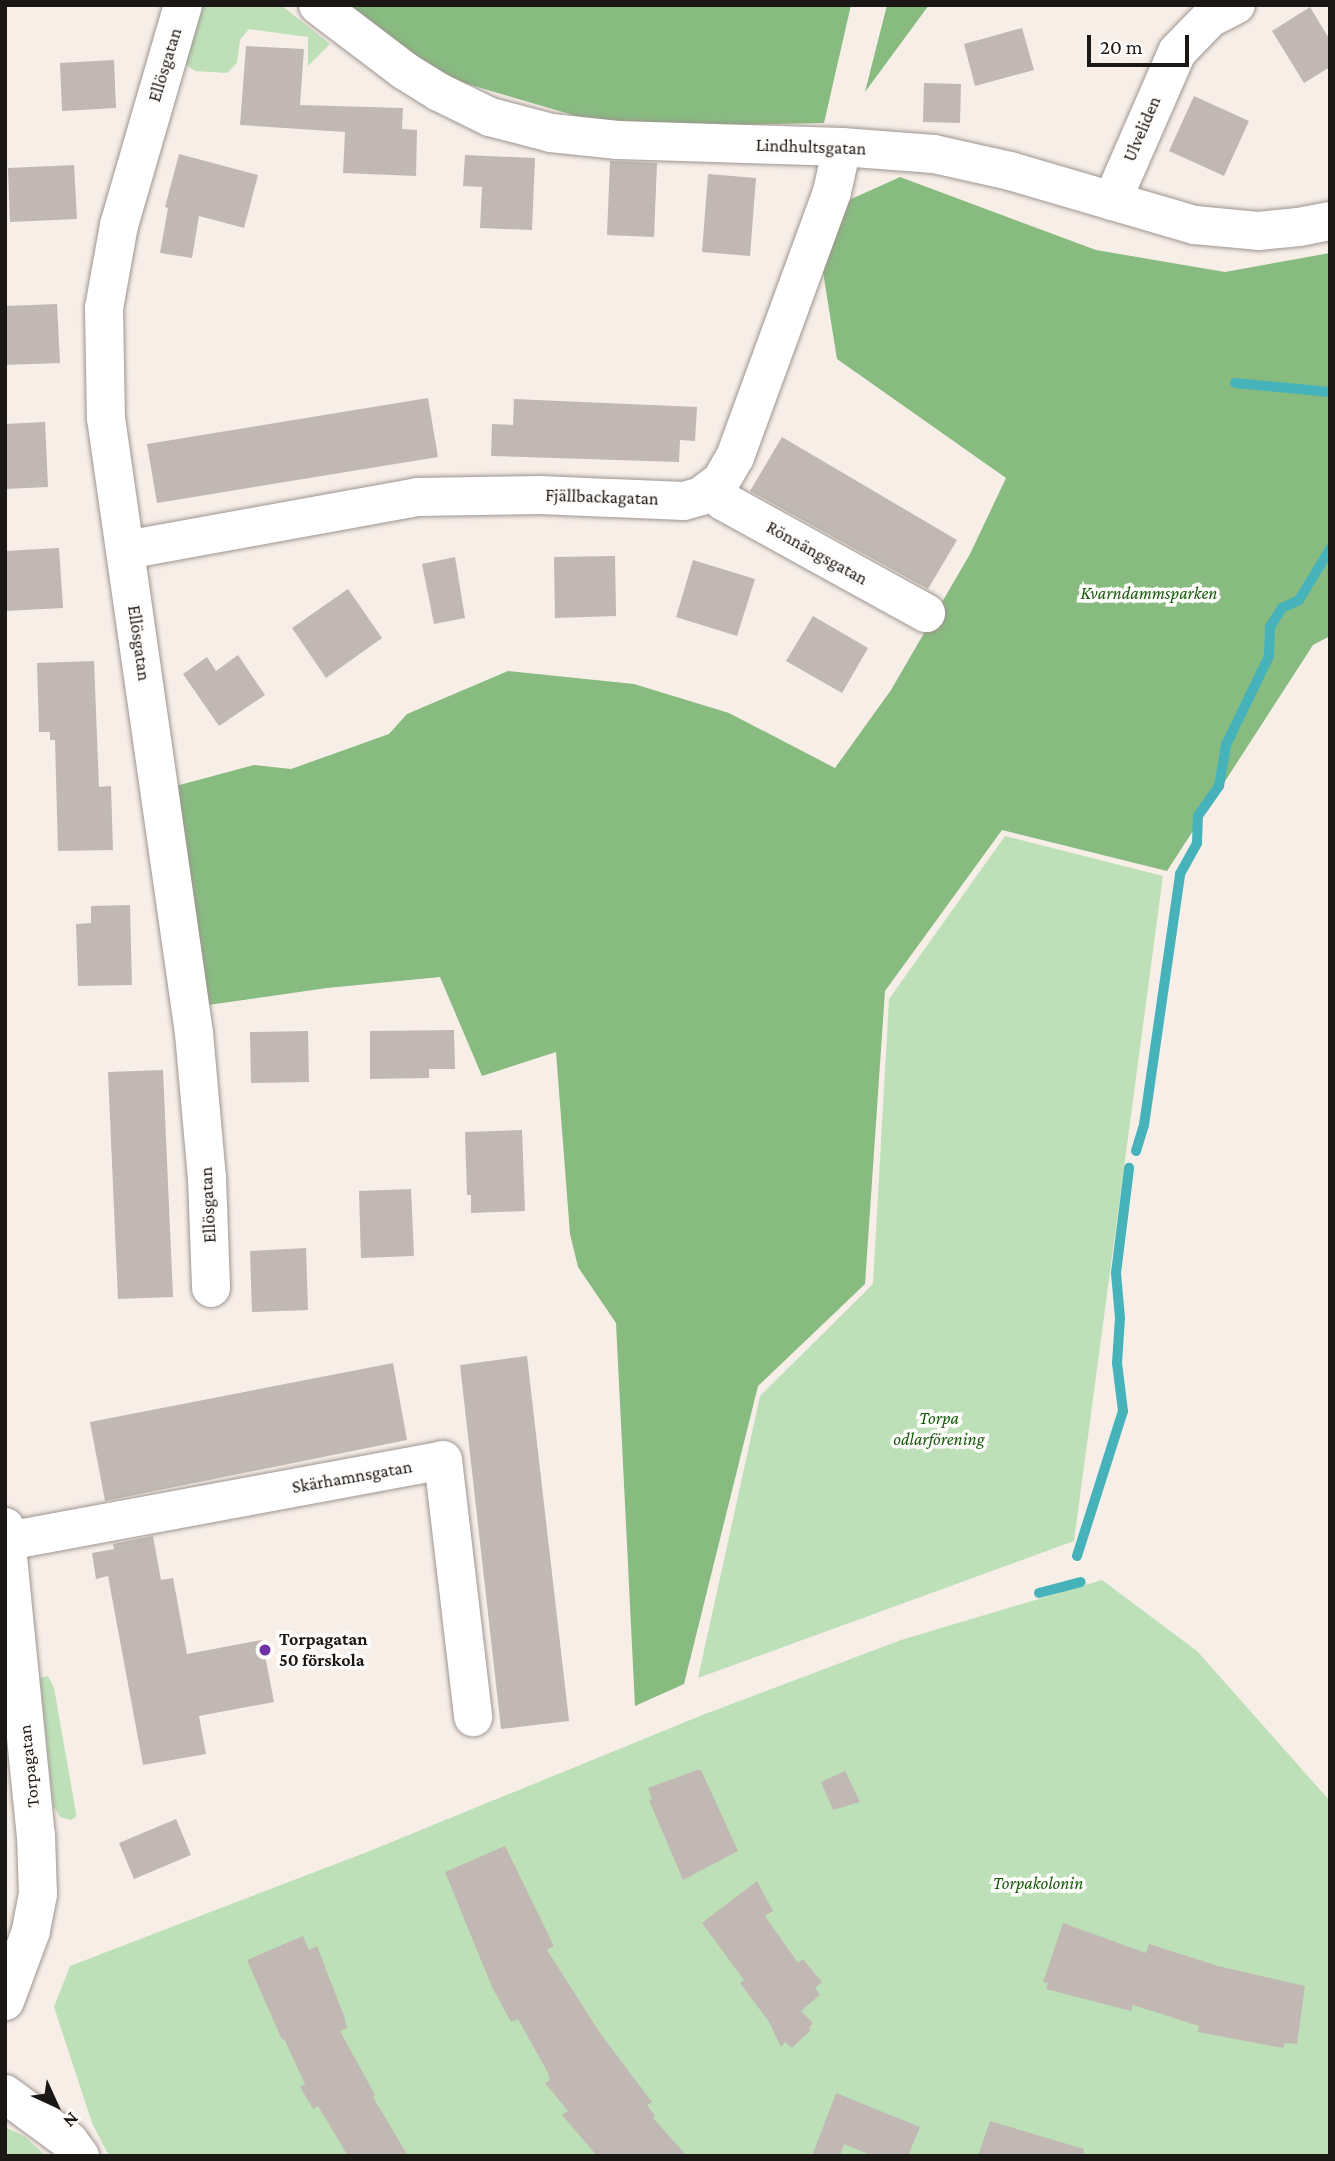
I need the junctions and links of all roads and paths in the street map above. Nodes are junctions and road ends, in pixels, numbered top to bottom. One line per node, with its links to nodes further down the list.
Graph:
1 (183, 5): 8 (street, Ellösgatan)
2 (318, 5): 4 (street, Lindhultsgatan)
3 (1236, 5): 5 (street, Ulveliden)
4 (842, 147): 5 (street, Lindhultsgatan); 7 (street)
5 (1112, 201): 6 (street, Lindhultsgatan)
6 (1330, 221)
7 (712, 490): 8 (street, Fjällbackagatan); 9 (street, Rönnängsgatan)
8 (126, 550): 10 (street, Ellösgatan)
9 (926, 613)
10 (212, 1288)
11 (6, 1532): 12 (street, Skärhamnsgatan); 13 (street, Torpagatan)
12 (473, 1717)
13 (5, 2001)
14 (5, 2094): 15 (street)
15 (80, 2156)

